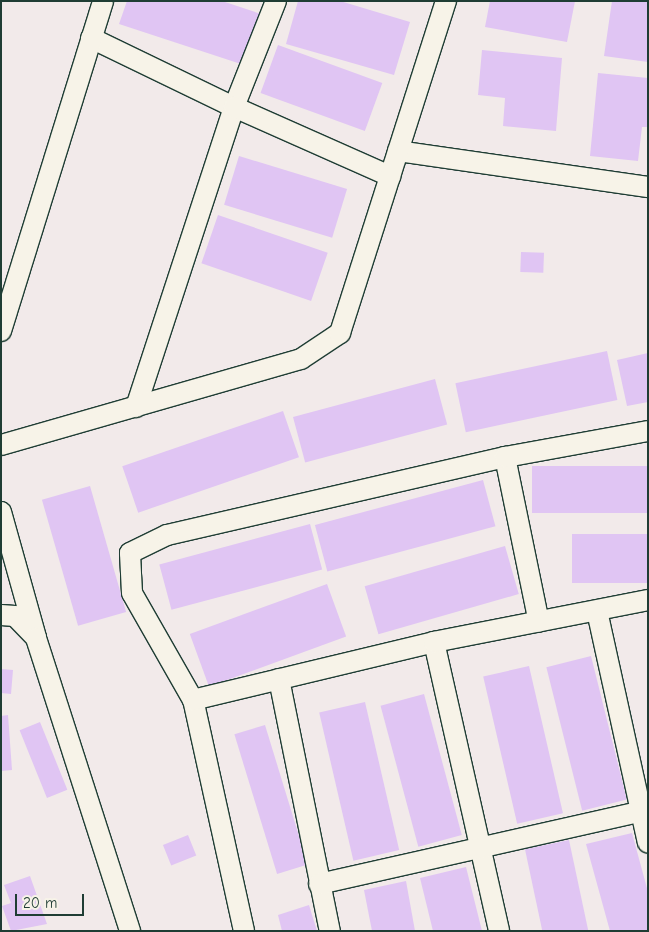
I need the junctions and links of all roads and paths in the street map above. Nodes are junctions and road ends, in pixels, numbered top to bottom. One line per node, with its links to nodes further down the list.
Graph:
1 (103, 1): 4 (street)
2 (276, 1): 5 (street)
3 (446, 1): 6 (street)
4 (91, 38): 5 (street); 9 (street)
5 (234, 107): 7 (street); 10 (street)
6 (398, 151): 7 (street); 8 (street)
7 (390, 176): 10 (street)
8 (648, 187)
9 (1, 331)
10 (136, 407): 12 (street)
11 (648, 431): 13 (street)
12 (1, 445)
13 (505, 457): 18 (street); 22 (street)
14 (1, 512): 19 (street)
15 (648, 600): 16 (street)
16 (597, 611): 18 (street); 23 (street)
17 (1, 615): 19 (street)
18 (540, 622): 20 (street)
19 (36, 638): 27 (street)
20 (434, 642): 21 (street); 25 (street)
21 (279, 679): 22 (street); 26 (street)
22 (193, 700): 28 (street)
23 (644, 810): 24 (street); 25 (street)
24 (648, 842)
25 (480, 846): 26 (street); 30 (street)
26 (318, 884): 29 (street)
27 (130, 931)
28 (244, 931)
29 (330, 931)
30 (499, 931)

